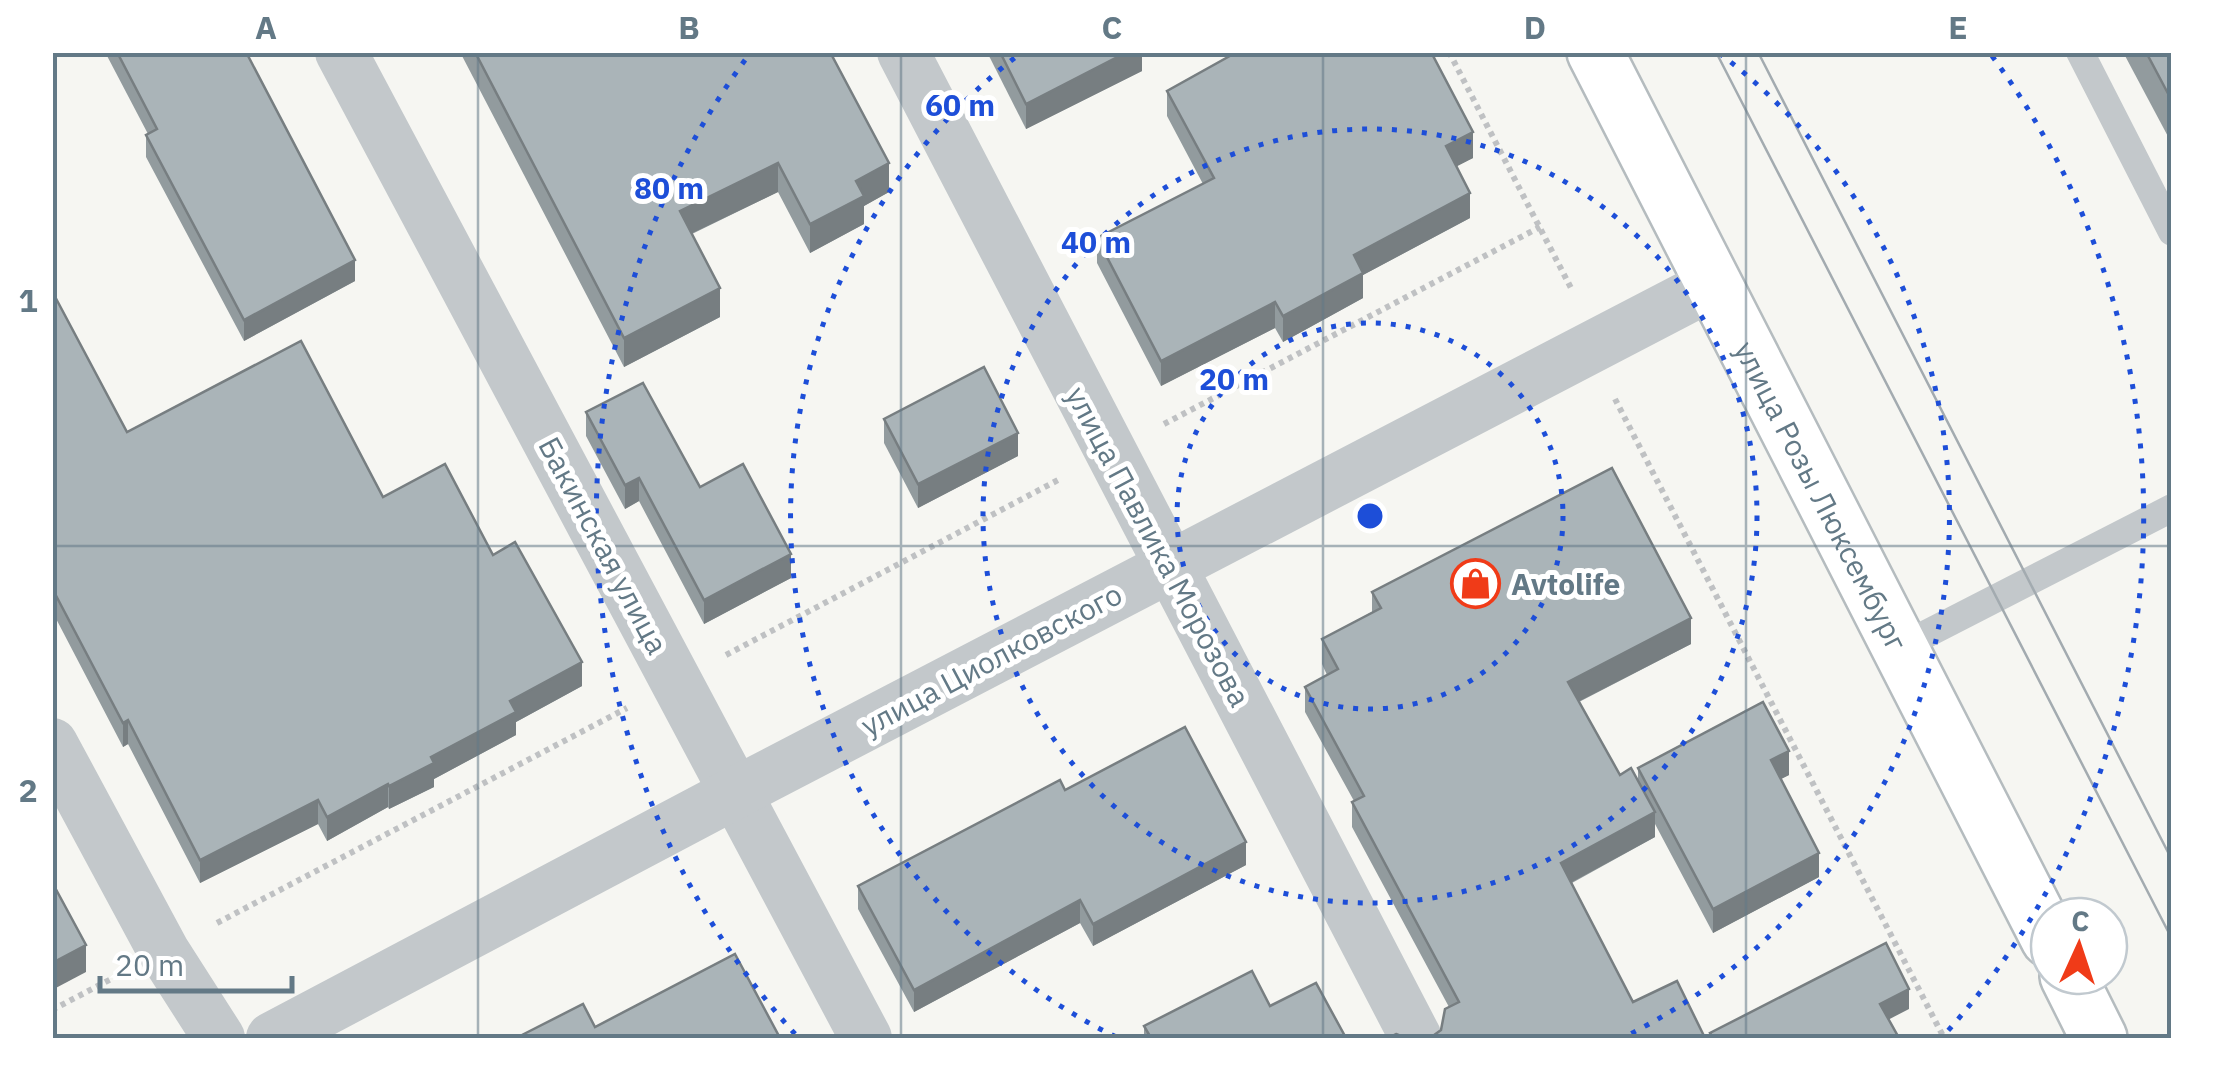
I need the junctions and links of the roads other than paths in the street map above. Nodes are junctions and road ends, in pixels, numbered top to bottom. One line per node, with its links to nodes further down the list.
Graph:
1 (341, 52): 11 (street, Бакинская улица)
2 (903, 52): 8 (street, улица Павлика Морозова)
3 (1595, 52): 6 (main road, улица Розы Люксембург)
4 (2080, 52): 5 (lane)
5 (2172, 232)
6 (1712, 284): 8 (street, улица Циолковского); 9 (main road, улица Розы Люксембург)
7 (2172, 508): 9 (lane)
8 (1170, 567): 11 (street, улица Циолковского); 17 (street, улица Павлика Морозова)
9 (1900, 647): 12 (main road, улица Розы Люксембург)
10 (52, 744): 14 (street)
11 (737, 792): 15 (street, улица Циолковского); 16 (street, Бакинская улица)
12 (2029, 900)
13 (2078, 996): 18 (main road)
14 (219, 1038)
15 (272, 1038)
16 (866, 1038)
17 (1416, 1038)
18 (2100, 1038)

